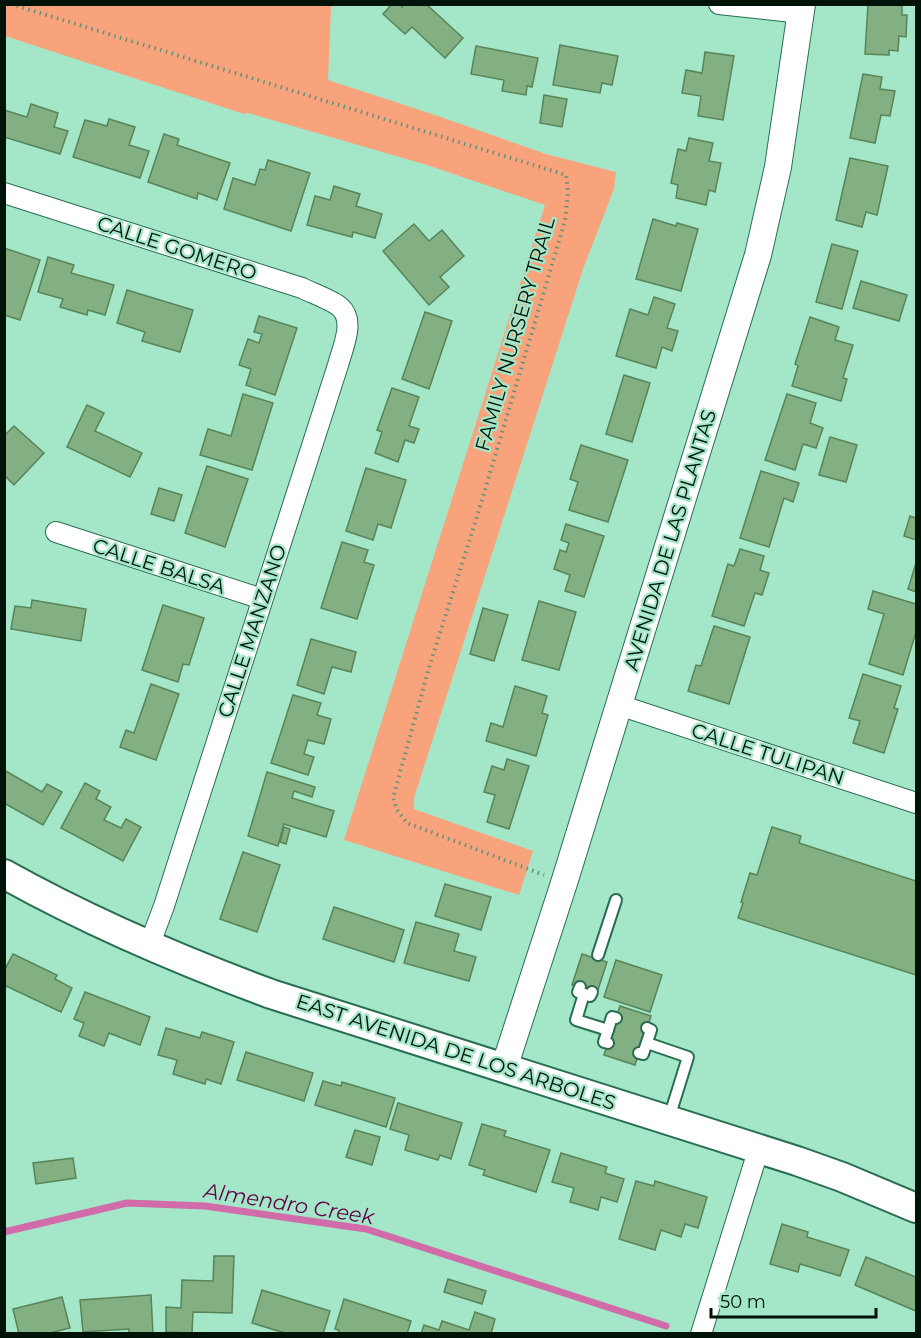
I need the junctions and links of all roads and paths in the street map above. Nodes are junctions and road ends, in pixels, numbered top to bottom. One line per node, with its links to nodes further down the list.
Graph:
1 (10, 4): 11 (path, FAMILY NURSERY TRAIL)
2 (719, 4): 3 (street)
3 (801, 9): 8 (street, AVENIDA DE LAS PLANTAS)
4 (4, 193): 5 (street, CALLE GOMERO)
5 (345, 314): 7 (street, CALLE MANZANO)
6 (56, 532): 7 (street, CALLE BALSA)
7 (261, 599): 13 (street, CALLE MANZANO)
8 (619, 705): 9 (street, CALLE TULIPAN); 11 (street, AVENIDA DE LAS PLANTAS)
9 (916, 803)
10 (4, 874): 13 (main road, EAST AVENIDA DE LOS ARBOLES)
11 (564, 883): 22 (street, AVENIDA DE LAS PLANTAS)
12 (616, 900): 14 (lane)
13 (149, 946): 22 (main road, EAST AVENIDA DE LOS ARBOLES)
14 (597, 957)
15 (585, 991): 18 (lane)
16 (616, 1018): 18 (lane)
17 (647, 1028): 20 (lane)
18 (608, 1030): 19 (lane)
19 (608, 1043)
20 (647, 1043): 21 (lane); 23 (lane)
21 (639, 1053)
22 (504, 1068): 23 (main road, EAST AVENIDA DE LOS ARBOLES)
23 (668, 1120): 24 (main road, EAST AVENIDA DE LOS ARBOLES)
24 (759, 1148): 25 (main road, EAST AVENIDA DE LOS ARBOLES); 26 (street)
25 (916, 1208)
26 (701, 1334)

